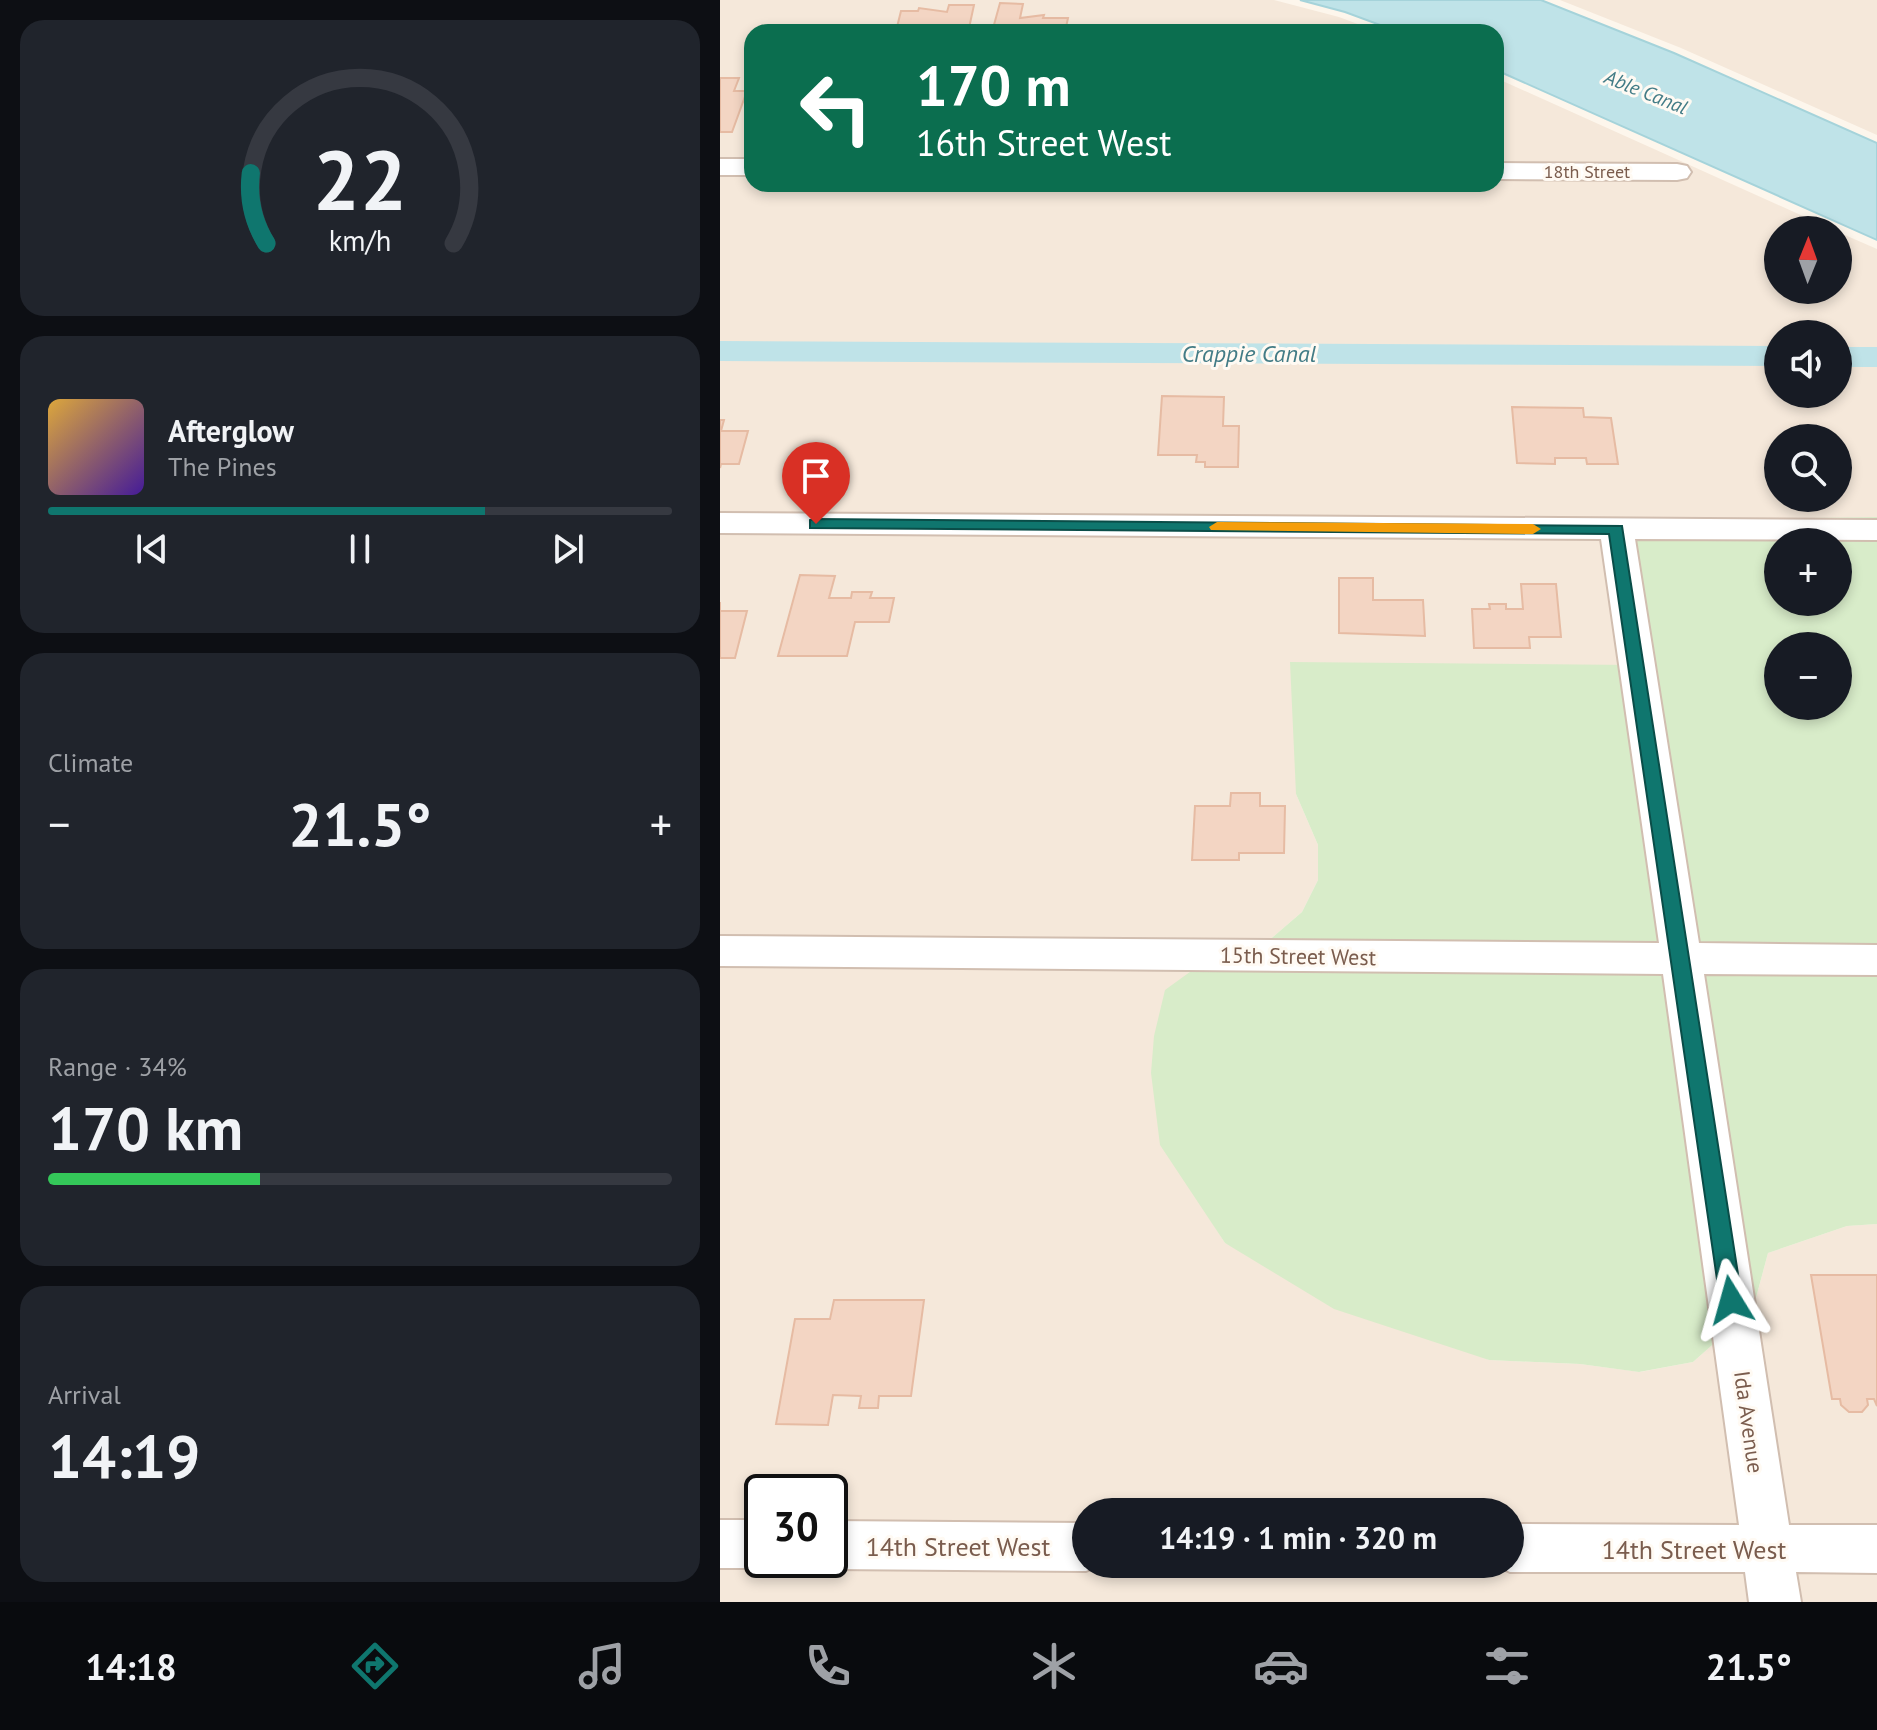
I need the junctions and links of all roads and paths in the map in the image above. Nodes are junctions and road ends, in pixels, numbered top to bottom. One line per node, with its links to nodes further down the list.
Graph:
1 (720, 167): 2 (street)
2 (744, 167)
3 (1504, 171): 4 (street, 18th Street)
4 (1677, 172)
5 (720, 523): 6 (street)
6 (1616, 529): 7 (street); 9 (street, Ida Avenue)
7 (1877, 530)
8 (720, 951): 9 (street, 15th Street West)
9 (1681, 960): 10 (street, 15th Street West); 16 (street, Ida Avenue)
10 (1877, 960)
11 (720, 1544): 12 (street)
12 (744, 1544)
13 (848, 1545): 14 (street, 14th Street West)
14 (1072, 1547)
15 (1524, 1548): 16 (street, 14th Street West)
16 (1768, 1548): 17 (street, 14th Street West); 18 (street, Ida Avenue)
17 (1877, 1549)
18 (1775, 1602)

